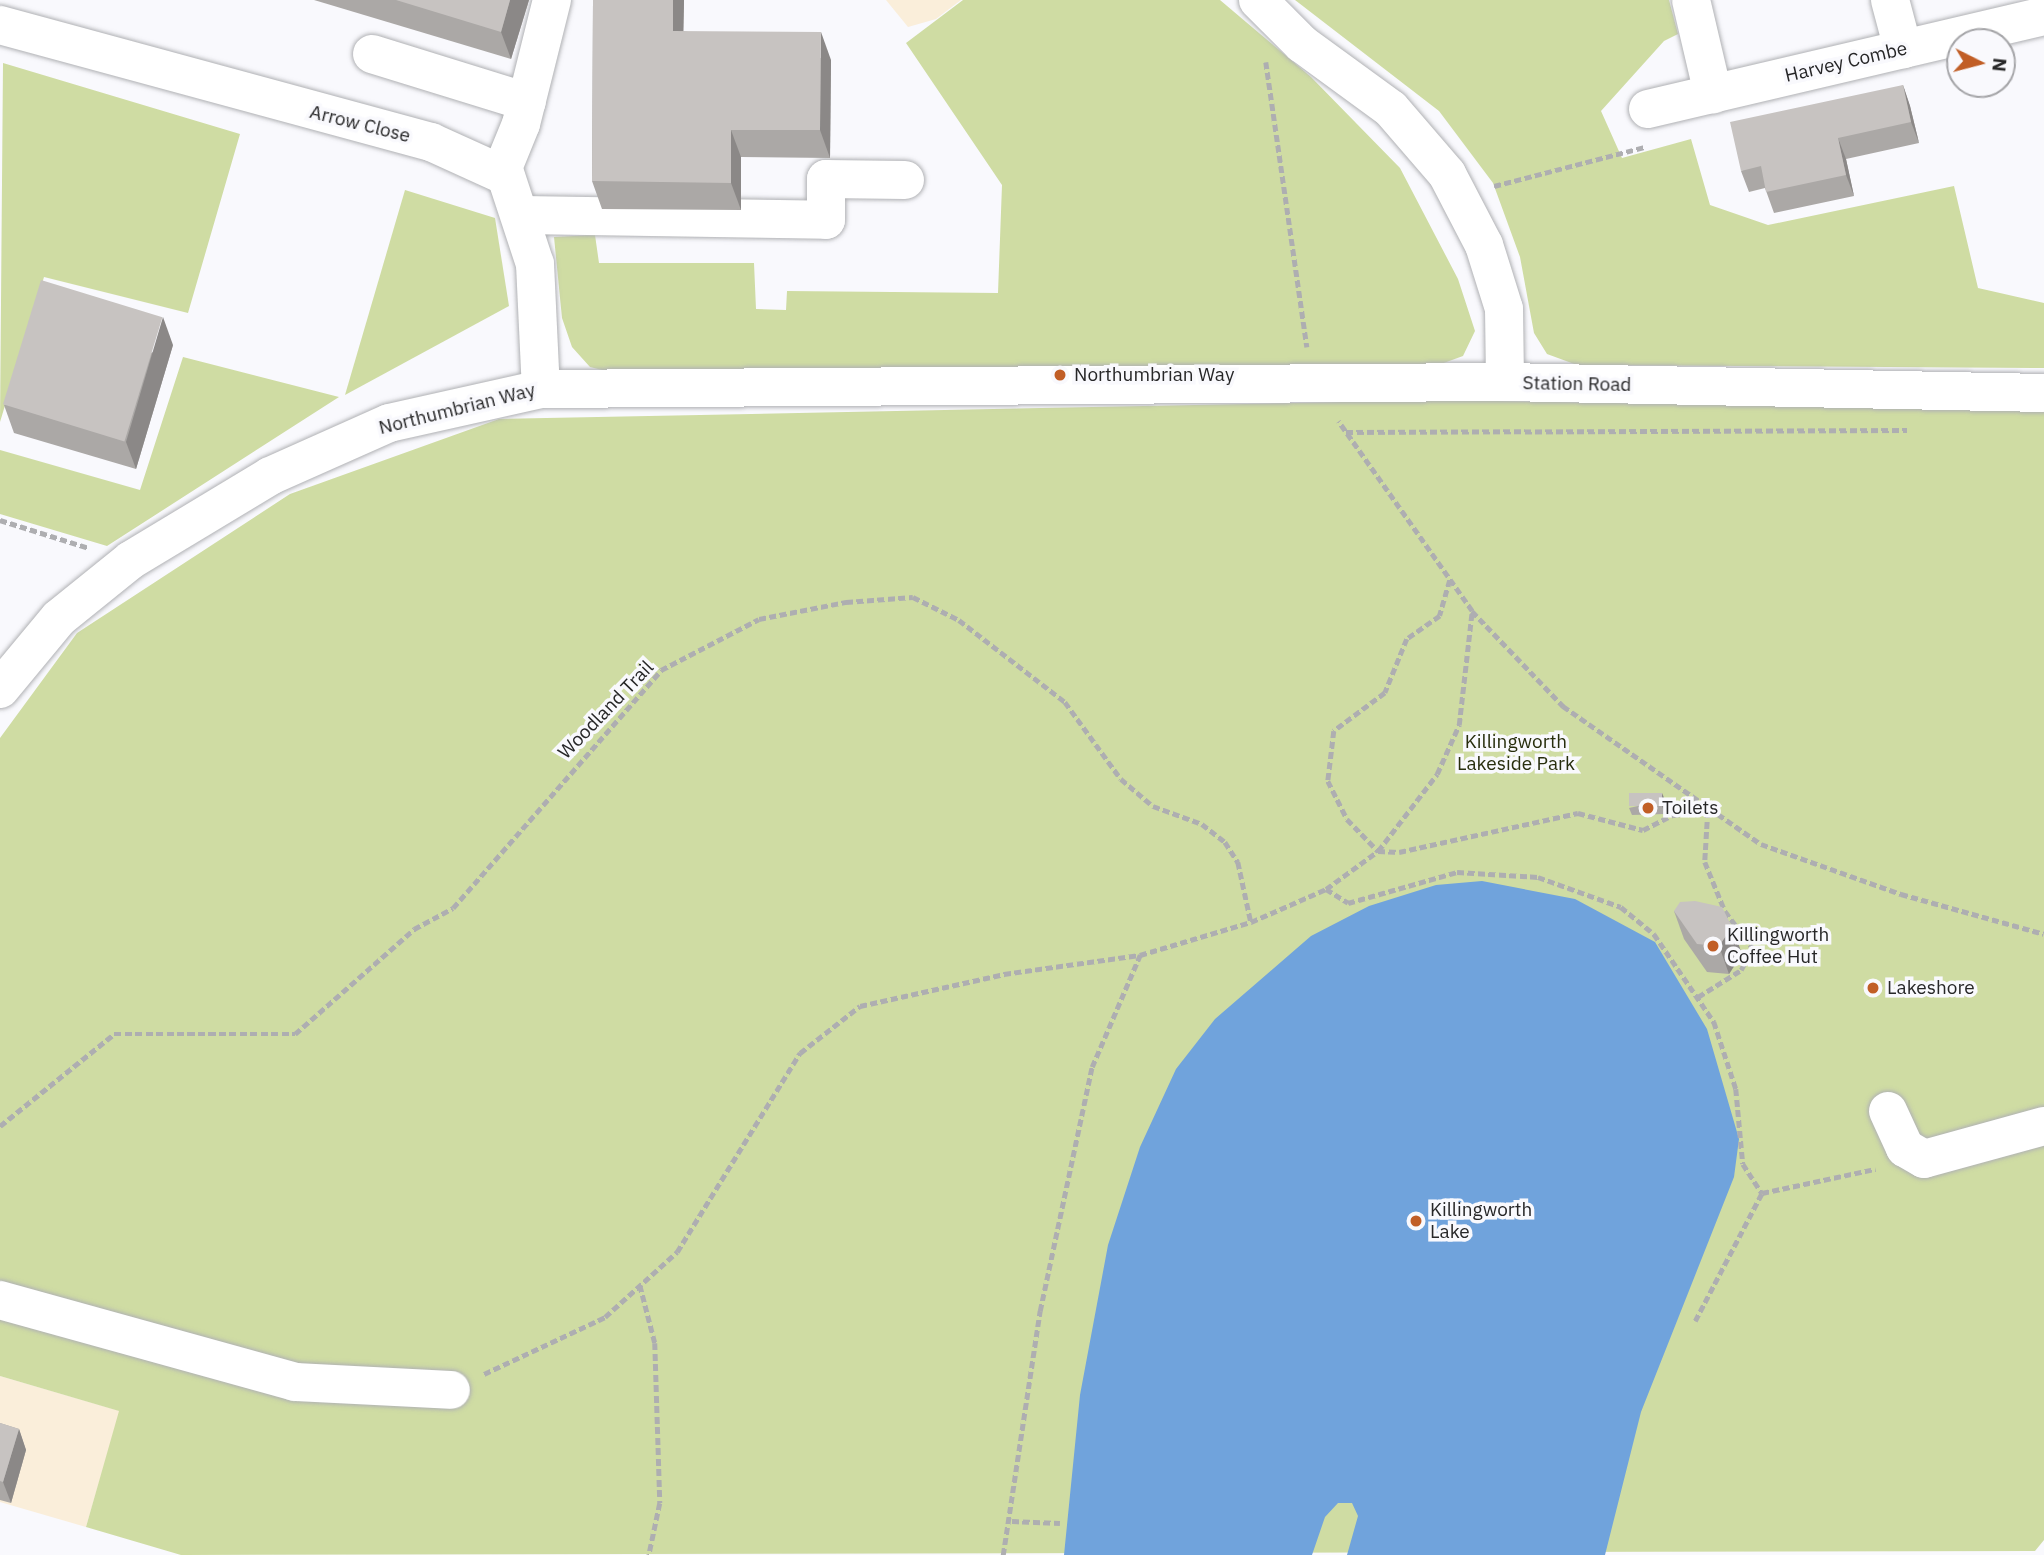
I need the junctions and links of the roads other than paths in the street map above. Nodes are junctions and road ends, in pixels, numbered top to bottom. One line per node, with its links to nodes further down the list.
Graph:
1 (552, 0): 10 (street)
2 (1258, 0): 15 (street, Station Road)
3 (1691, 0): 9 (street)
4 (1890, 0): 7 (street)
5 (2044, 16): 7 (street, Harvey Combe)
6 (0, 25): 12 (street, Arrow Close)
7 (1903, 49): 9 (street, Harvey Combe)
8 (372, 54): 10 (street)
9 (1713, 94): 11 (street, Harvey Combe)
10 (527, 102): 12 (street)
11 (1652, 127)
12 (501, 173): 14 (street)
13 (905, 180): 14 (street)
14 (523, 215): 16 (street)
15 (1505, 382): 16 (street, Northumbrian Way); 17 (street, Station Road)
16 (541, 388): 18 (street, Northumbrian Way)
17 (2044, 393)
18 (0, 689)
19 (1888, 1111): 20 (street)
20 (2044, 1126)
21 (0, 1300): 22 (street)
22 (451, 1390)

